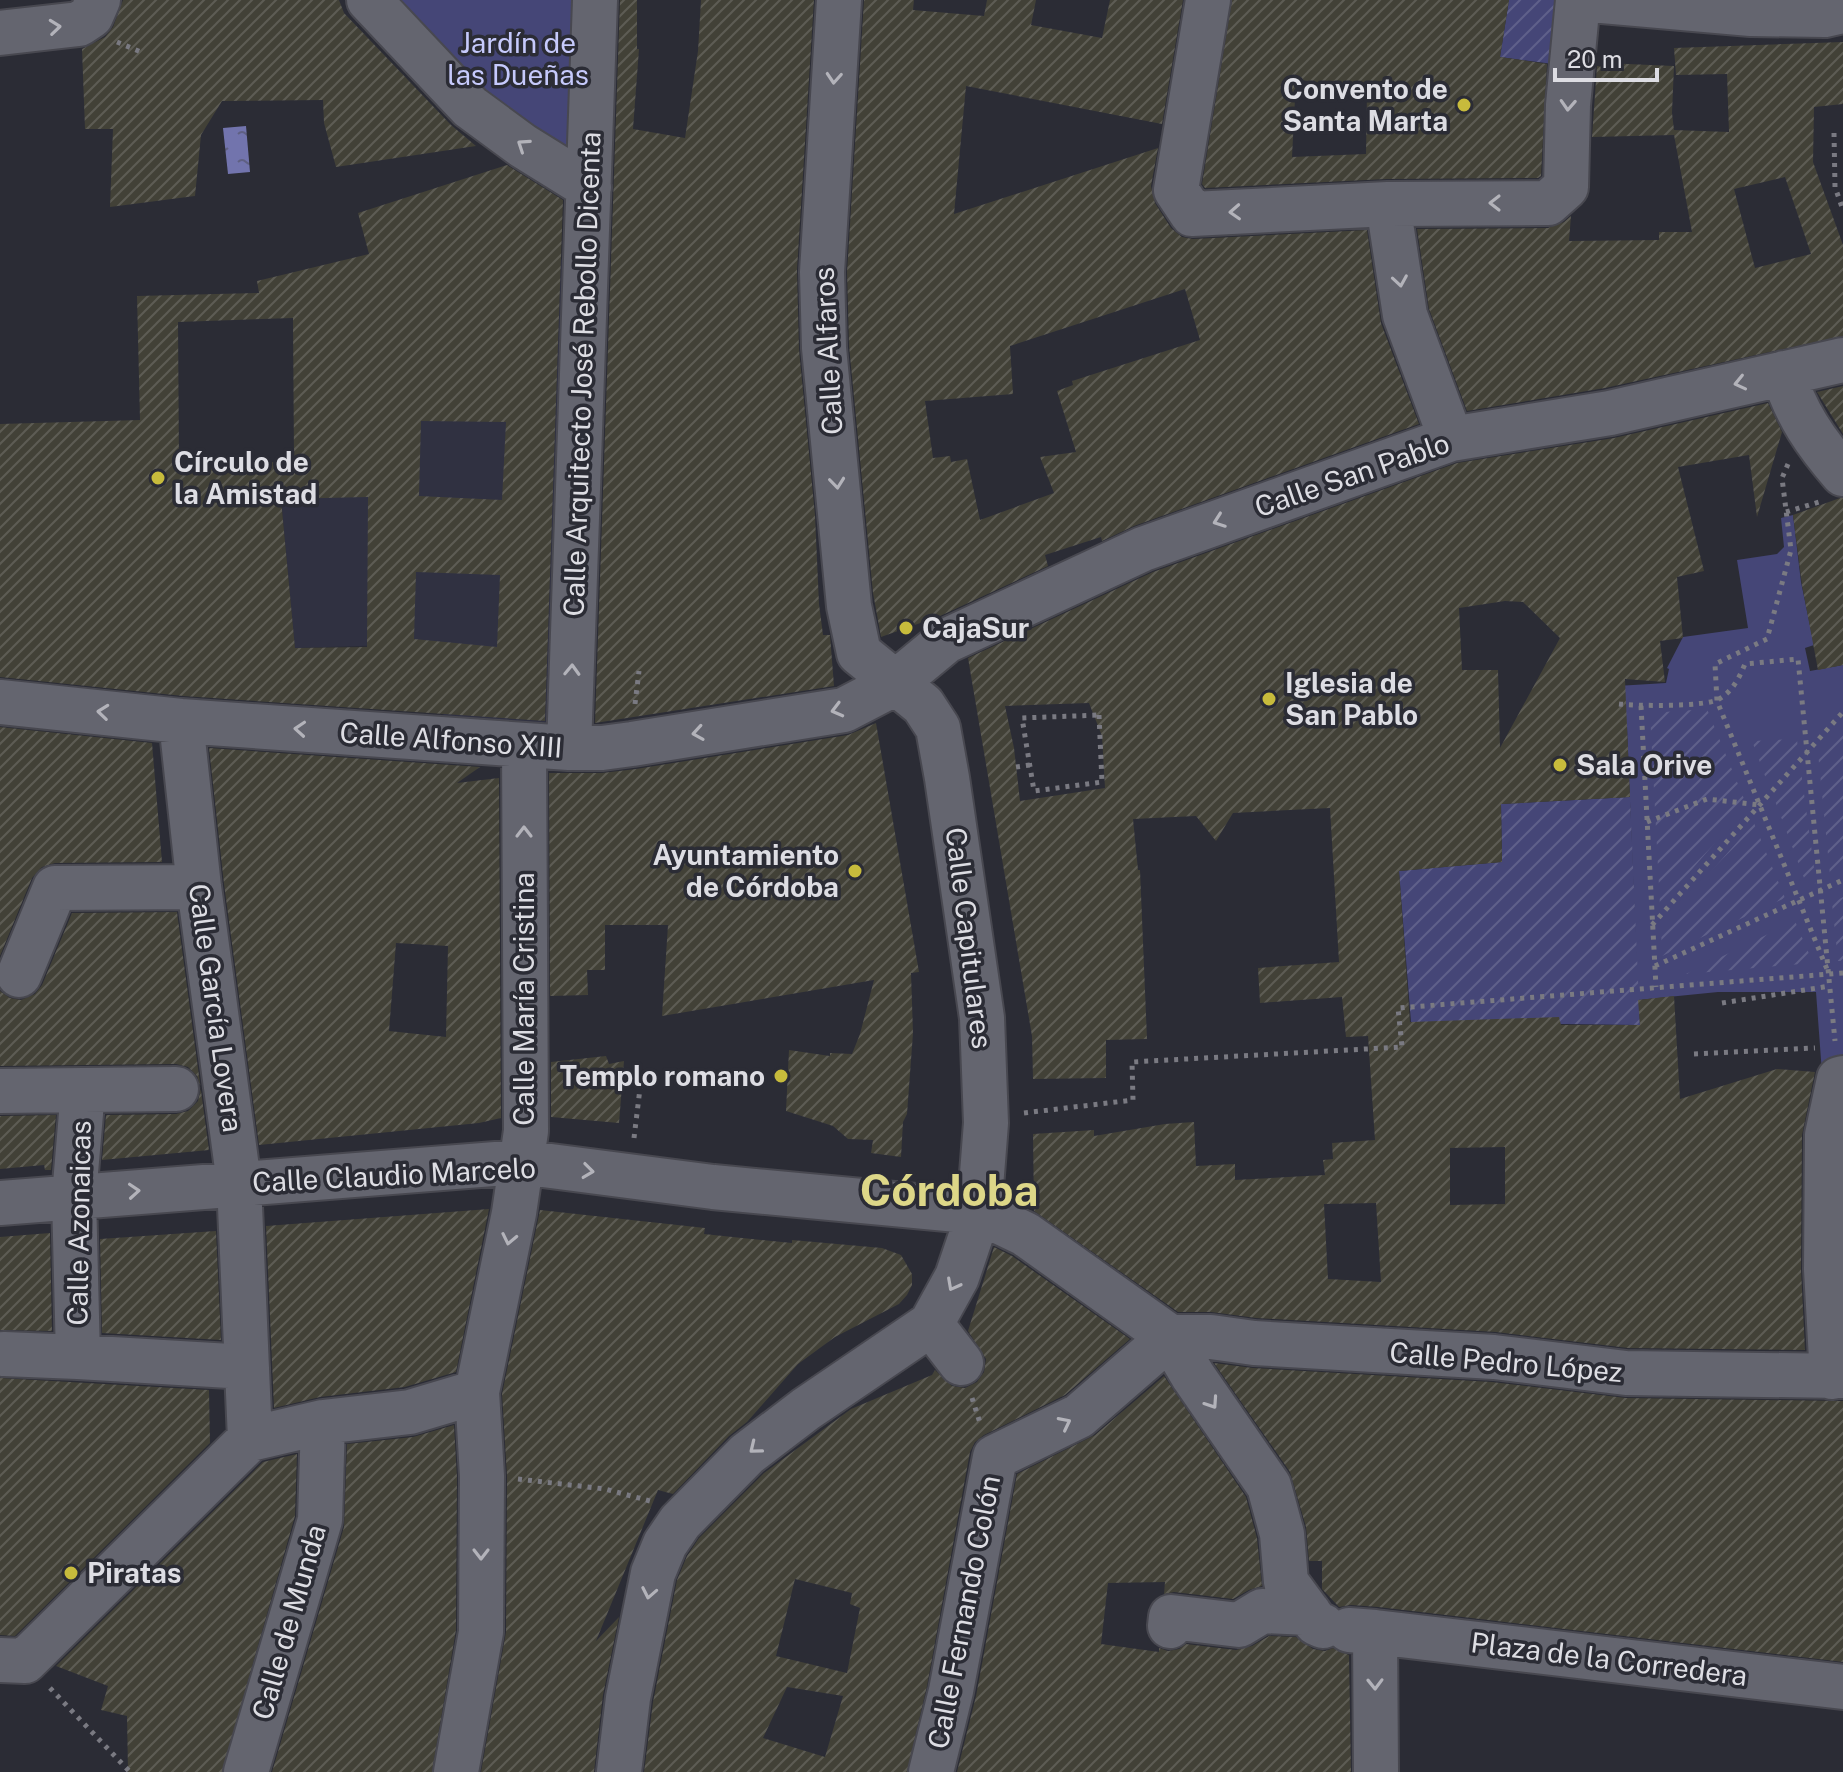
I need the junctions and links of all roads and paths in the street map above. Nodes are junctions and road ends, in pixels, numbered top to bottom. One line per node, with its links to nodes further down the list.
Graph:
1 (98, 0): 9 (street, one-way to 1)
2 (369, 0): 11 (street, one-way to 2)
3 (595, 0): 11 (street, Calle Arquitecto José Rebollo Dicenta)
4 (839, 0): 20 (street, Calle Alfaros, one-way to 20)
5 (1208, 0): 12 (street, one-way to 5)
6 (1578, 0): 12 (street, one-way to 12)
7 (1591, 0): 8 (street)
8 (1843, 11)
9 (0, 33)
10 (1834, 133): 13 (path)
11 (589, 187): 29 (street, Calle Arquitecto José Rebollo Dicenta, one-way to 11)
12 (1388, 204): 16 (street, one-way to 16)
13 (1843, 210)
14 (1843, 360): 15 (street, Calle San Pablo)
15 (1784, 373): 16 (street, Calle San Pablo, one-way to 16); 18 (street)
16 (1451, 439): 20 (street, Calle San Pablo, one-way to 20)
17 (1792, 456): 21 (path)
18 (1843, 474)
19 (639, 671): 27 (path)
20 (894, 684): 27 (street, Calle Alfonso XIII, one-way to 27); 53 (street, Calle Capitulares)
21 (1717, 701): 24 (path); 30 (path); 33 (path)
22 (0, 702): 26 (street, Calle Alfonso XIII, one-way to 22)
23 (1619, 704): 24 (path)
24 (1641, 706): 34 (path)
25 (1843, 712): 30 (path)
26 (181, 721): 28 (street, Calle Alfonso XIII, one-way to 26); 36 (street, Calle García Lovera)
27 (632, 732): 29 (street, Calle Alfonso XIII)
28 (524, 745): 29 (street, Calle Alfonso XIII); 54 (street, Calle María Cristina, one-way to 28)
29 (569, 748)
30 (1807, 753): 33 (path); 37 (path)
31 (1030, 765): 31 (path); 32 (path)
32 (1016, 767)
33 (1760, 805): 34 (path); 38 (path); 39 (path)
34 (1647, 822): 39 (path)
35 (1843, 880): 37 (path)
36 (199, 887): 43 (street); 50 (street, Calle García Lovera)
37 (1820, 890): 38 (path); 42 (path)
38 (1799, 901): 40 (path); 42 (path)
39 (1652, 925): 40 (path)
40 (1654, 966): 45 (path)
41 (1843, 973): 42 (path)
42 (1829, 974): 44 (path); 45 (path)
43 (19, 975)
44 (1830, 986): 46 (path); 48 (path)
45 (1656, 987): 53 (path)
46 (1722, 1003)
47 (1694, 1054): 48 (path)
48 (1839, 1068): 60 (street)
49 (642, 1072): 55 (path)
50 (197, 1089): 51 (street, Calle Azonaicas); 56 (street, Calle García Lovera)
51 (83, 1090): 52 (street, Calle Azonaicas); 57 (street, Calle Azonaicas)
52 (0, 1091)
53 (986, 1118): 59 (street, Calle Capitulares)
54 (520, 1162): 55 (street, Calle Claudio Marcelo, one-way to 55); 56 (street, Calle Claudio Marcelo); 68 (street, Calle María Cristina, one-way to 68)
55 (629, 1176): 59 (street, Calle Claudio Marcelo)
56 (239, 1183): 57 (street, Calle Claudio Marcelo, one-way to 56); 66 (street, Calle García Lovera)
57 (74, 1196): 58 (street, Calle Claudio Marcelo); 64 (street, Calle Azonaicas)
58 (0, 1203)
59 (979, 1212): 61 (street, Calle Capitulares, one-way to 61); 62 (street)
60 (1835, 1228): 67 (street)
61 (931, 1324): 65 (street); 73 (street, one-way to 73)
62 (1170, 1337): 67 (street, Calle Pedro López); 71 (street, one-way to 62); 74 (street, one-way to 74)
63 (4, 1354): 64 (street, Calle Azonaicas)
64 (78, 1357): 66 (street, Calle Azonaicas)
65 (961, 1363): 71 (path, Calle Fernando Colón)
66 (247, 1367): 70 (street, Calle García Lovera)
67 (1838, 1376)
68 (477, 1392): 69 (street); 72 (street, Calle María Cristina)
69 (323, 1422): 70 (street); 79 (street, Calle de Munda)
70 (250, 1439): 76 (street)
71 (995, 1457): 82 (street, Calle Fernando Colón)
72 (482, 1476): 73 (path); 80 (street, Calle María Cristina, one-way to 80)
73 (680, 1522): 81 (street, one-way to 81)
74 (1339, 1625): 75 (street, Plaza de la Corredera); 77 (street, Plaza de la Corredera); 83 (street, one-way to 83)
75 (1170, 1626)
76 (8, 1668): 78 (path)
77 (1843, 1687)
78 (130, 1772)
79 (246, 1772)
80 (456, 1772)
81 (619, 1772)
82 (931, 1772)
83 (1376, 1772)

